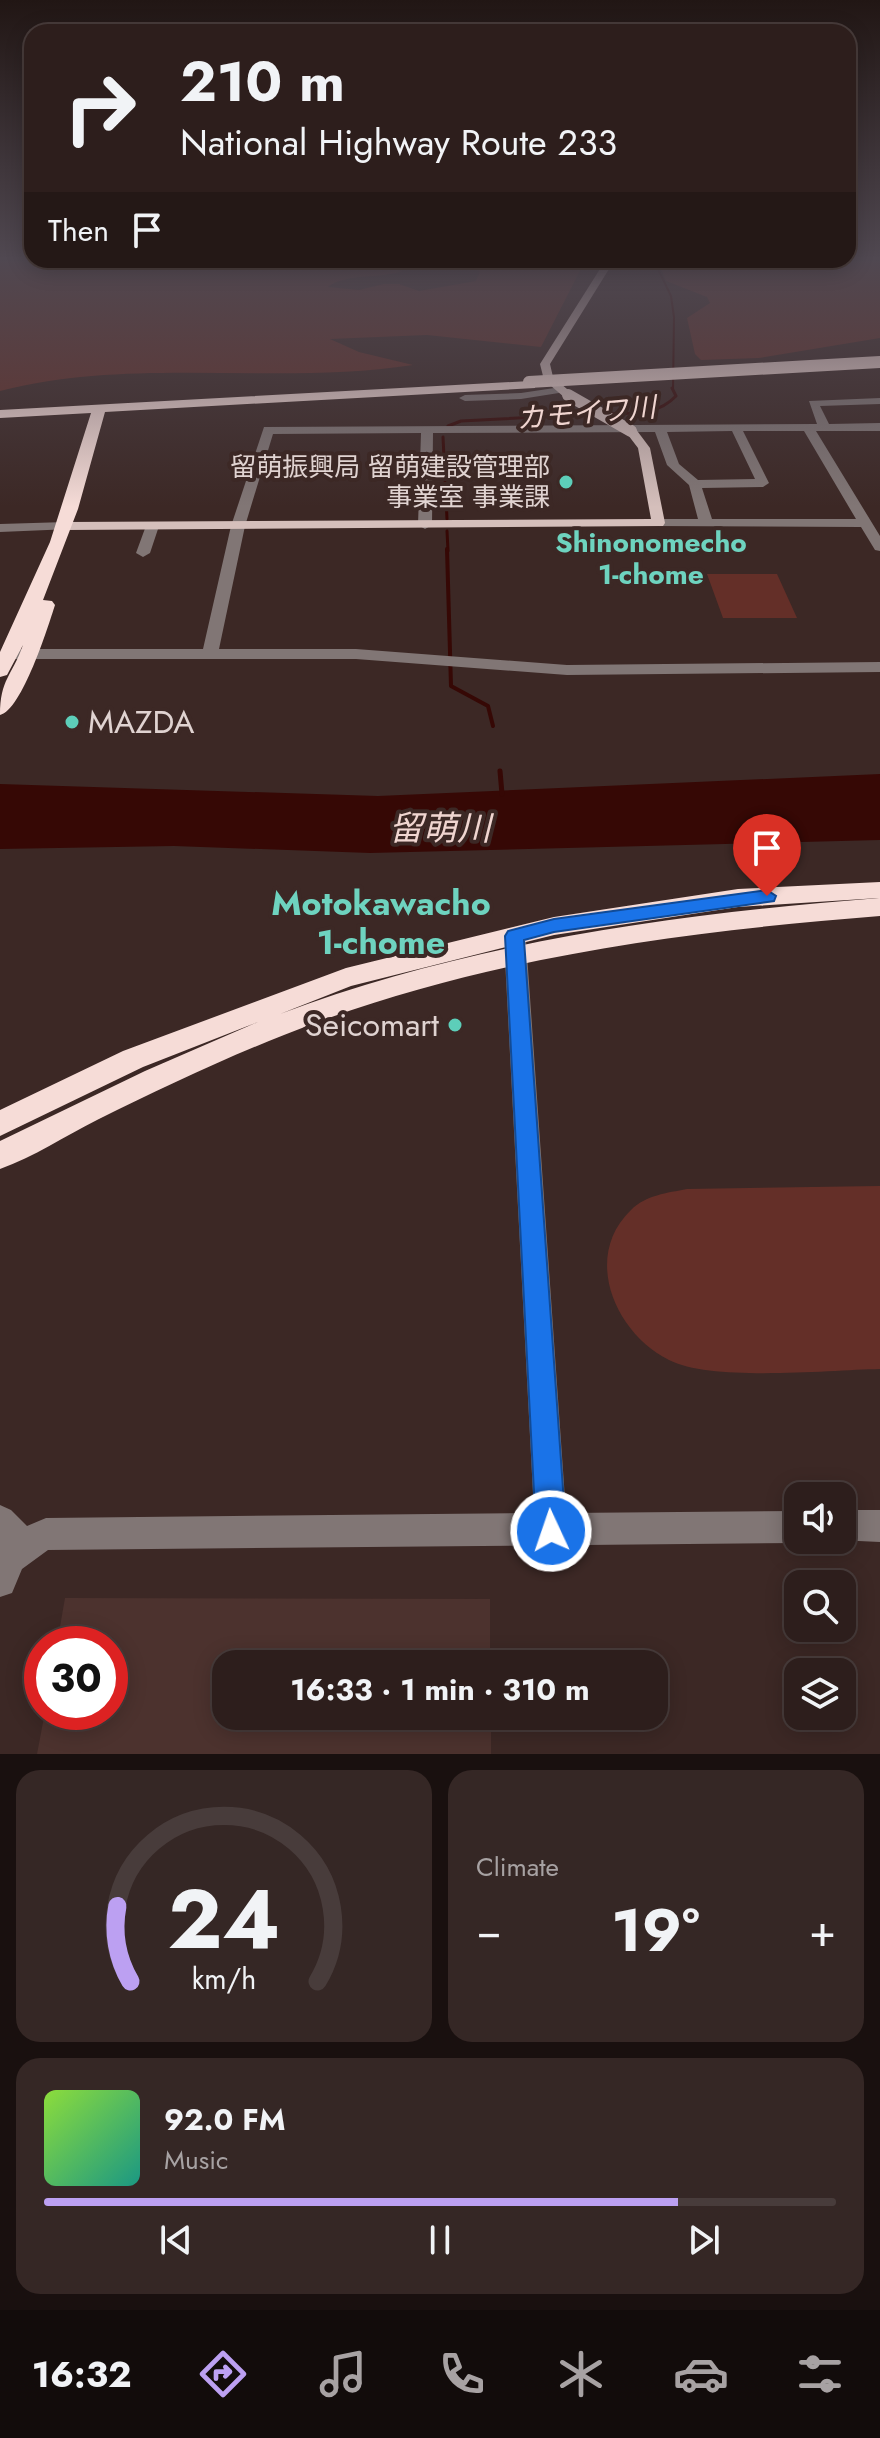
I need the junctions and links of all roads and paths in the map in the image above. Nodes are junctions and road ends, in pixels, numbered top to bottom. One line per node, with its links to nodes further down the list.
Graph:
1 (558, 343): 3 (main road)
2 (880, 364): 7 (highway, bridge)
3 (565, 392): 4 (street); 15 (main road, bridge)
4 (465, 398)
5 (880, 401): 12 (street)
6 (0, 414): 7 (highway)
7 (96, 419): 19 (highway)
8 (658, 427): 10 (street); 13 (street); 14 (street)
9 (880, 427): 12 (street)
10 (736, 428): 11 (street); 14 (street)
11 (808, 428): 12 (street); 17 (street)
12 (825, 428)
13 (427, 431): 18 (street); 21 (street)
14 (695, 484): 16 (street)
15 (658, 523): 16 (street); 18 (main road)
16 (706, 523): 17 (street)
17 (865, 523): 23 (street)
18 (425, 525): 21 (main road)
19 (66, 526): 20 (main road); 22 (street); 26 (highway)
20 (152, 526): 21 (main road); 24 (street)
21 (238, 526): 25 (street)
22 (0, 528)
23 (880, 547)
24 (143, 553)
25 (210, 653): 26 (street); 27 (street)
26 (13, 660): 28 (highway)
27 (880, 667)
28 (3, 699)
29 (880, 890): 31 (highway)
30 (880, 907): 31 (highway)
31 (516, 945): 32 (highway); 33 (highway); 38 (street)
32 (0, 1124)
33 (0, 1156)
34 (0, 1521): 39 (street)
35 (856, 1526): 36 (street)
36 (880, 1526)
37 (784, 1527): 38 (street)
38 (551, 1531): 39 (street)
39 (23, 1545): 40 (street)
40 (0, 1581)

